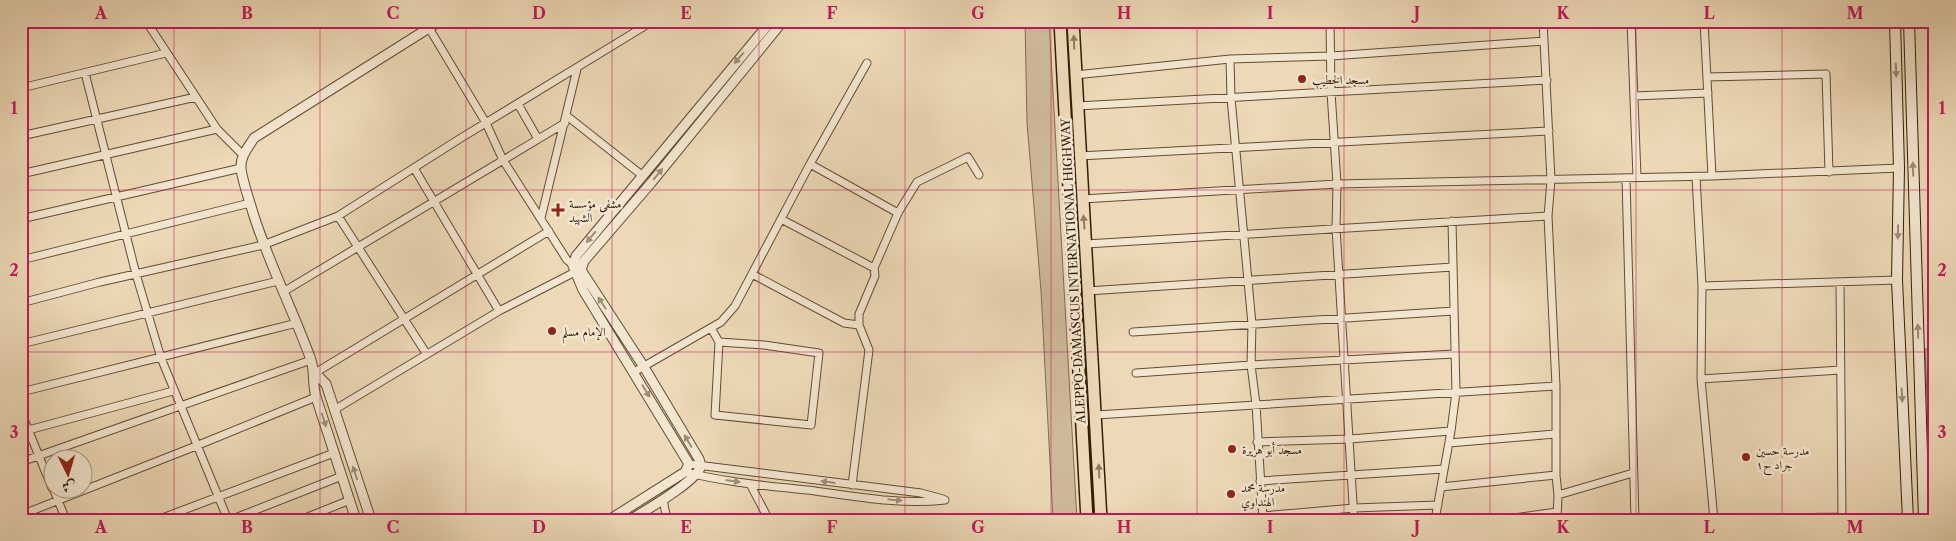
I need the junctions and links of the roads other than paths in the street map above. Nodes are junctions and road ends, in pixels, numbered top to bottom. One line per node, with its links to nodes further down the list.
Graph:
1 (34, 21): 15 (street)
2 (146, 21): 18 (street)
3 (440, 21): 16 (street)
4 (653, 21): 22 (street)
5 (771, 21): 55 (street, one-way to 55)
6 (783, 21): 84 (street, one-way to 6)
7 (1060, 21): 177 (highway, ALEPPO-DAMASCUS INTERNATIONAL HIGHWAY)
8 (1073, 21): 24 (highway, ALEPPO-DAMASCUS INTERNATIONAL HIGHWAY, one-way to 8)
9 (1330, 21): 19 (street)
10 (1543, 21): 17 (street)
11 (1631, 21): 30 (street)
12 (1704, 21): 25 (street)
13 (1894, 21): 51 (main road, one-way to 51)
14 (1909, 21): 185 (main road, one-way to 14)
15 (21, 24)
16 (429, 28): 37 (street); 45 (street)
17 (1544, 41): 19 (street); 26 (street)
18 (166, 53): 23 (street); 31 (street)
19 (1331, 56): 20 (street); 28 (street)
20 (1230, 59): 24 (street); 32 (street)
21 (867, 63): 48 (street)
22 (577, 69): 33 (street); 36 (street)
23 (84, 73): 27 (street); 35 (street)
24 (1075, 75): 34 (highway, ALEPPO-DAMASCUS INTERNATIONAL HIGHWAY)
25 (1707, 77): 29 (street); 52 (street)
26 (1546, 80): 28 (street); 39 (street)
27 (21, 88)
28 (1331, 92): 32 (street); 42 (street)
29 (1708, 93): 30 (street); 57 (street)
30 (1634, 96): 58 (street)
31 (196, 97): 35 (street); 38 (street)
32 (1231, 98): 34 (street); 43 (street)
33 (518, 104): 37 (street); 41 (street)
34 (1077, 106): 46 (highway, ALEPPO-DAMASCUS INTERNATIONAL HIGHWAY)
35 (97, 119): 40 (street); 44 (street)
36 (566, 120): 41 (street); 55 (street); 70 (street)
37 (486, 123): 47 (street); 50 (street)
38 (217, 129): 44 (street); 45 (street)
39 (1549, 131): 42 (street); 60 (street)
40 (21, 136)
41 (538, 139): 47 (street)
42 (1334, 142): 43 (street); 61 (street)
43 (1236, 148): 46 (street); 62 (street)
44 (106, 155): 53 (street); 63 (street)
45 (242, 155): 49 (street)
46 (1079, 156): 64 (highway, ALEPPO-DAMASCUS INTERNATIONAL HIGHWAY)
47 (503, 160): 65 (street); 70 (street)
48 (810, 164): 67 (street); 72 (street)
49 (241, 168): 63 (street); 66 (street)
50 (414, 168): 65 (street); 68 (street)
51 (1899, 168): 52 (street); 89 (main road, one-way to 89)
52 (1829, 172): 57 (street)
53 (21, 174)
54 (980, 174): 67 (street)
55 (643, 176): 84 (street, one-way to 84)
56 (1696, 176): 57 (street); 58 (street); 93 (street)
57 (1712, 176)
58 (1637, 177): 59 (street)
59 (1626, 178): 60 (street); 146 (street)
60 (1551, 180): 61 (street); 69 (street)
61 (1336, 184): 62 (street); 74 (street)
62 (1240, 190): 64 (street); 77 (street)
63 (116, 197): 71 (street); 76 (street)
64 (1082, 199): 78 (highway, ALEPPO-DAMASCUS INTERNATIONAL HIGHWAY, one-way to 64)
65 (433, 201): 80 (street); 87 (street)
66 (250, 203): 76 (street); 79 (street)
67 (898, 213): 83 (street)
68 (338, 216): 79 (street); 80 (street)
69 (1548, 216): 73 (street); 121 (street)
70 (541, 218): 75 (street)
71 (21, 219)
72 (781, 219): 83 (street); 86 (street)
73 (1452, 221): 74 (street); 82 (street)
74 (1336, 228): 77 (street); 88 (street)
75 (549, 231): 84 (street); 87 (street)
76 (126, 234): 81 (street); 85 (street)
77 (1243, 234): 78 (street); 91 (street)
78 (1086, 244): 94 (highway, ALEPPO-DAMASCUS INTERNATIONAL HIGHWAY)
79 (263, 245): 85 (street); 90 (street)
80 (359, 246): 95 (street); 101 (street)
81 (21, 260)
82 (1453, 267): 88 (street); 97 (street)
83 (874, 268): 104 (street)
84 (576, 269): 98 (street); 115 (street, one-way to 84); 117 (street)
85 (136, 274): 96 (street); 99 (street)
86 (752, 274): 104 (street); 105 (street)
87 (477, 275): 98 (street); 101 (street)
88 (1339, 275): 91 (street); 100 (street)
89 (1897, 280): 92 (street); 184 (main road, one-way to 184)
90 (278, 281): 95 (street); 99 (street)
91 (1247, 281): 94 (street); 103 (street)
92 (1840, 282): 93 (street); 116 (street)
93 (1702, 286): 120 (street)
94 (1088, 291): 131 (highway, ALEPPO-DAMASCUS INTERNATIONAL HIGHWAY)
95 (283, 292): 102 (street)
96 (21, 303)
97 (1454, 310): 100 (street); 110 (street)
98 (499, 311): 109 (street)
99 (147, 313): 108 (street); 111 (street)
100 (1342, 318): 103 (street); 113 (street)
101 (405, 320): 109 (street); 118 (street)
102 (297, 323): 111 (street); 112 (street)
103 (1252, 324): 106 (street); 114 (street)
104 (859, 325): 153 (street)
105 (711, 328): 107 (street); 115 (street)
106 (1133, 332)
107 (719, 342): 107 (street)
108 (21, 344)
109 (426, 353): 129 (street)
110 (1454, 354): 113 (street); 124 (street)
111 (161, 358): 122 (street); 123 (street)
112 (311, 360): 118 (street); 128 (street)
113 (1345, 361): 114 (street); 126 (street)
114 (1251, 365): 119 (street); 127 (street)
115 (644, 367): 117 (street); 143 (street, one-way to 115)
116 (1841, 370): 120 (street); 167 (street)
117 (634, 372): 144 (street, one-way to 144)
118 (315, 373): 125 (street); 129 (street)
119 (1136, 373)
120 (1701, 379): 167 (street)
121 (1556, 386): 124 (street); 134 (street)
122 (174, 391): 128 (street); 132 (street)
123 (21, 392)
124 (1456, 392): 126 (street); 133 (street)
125 (316, 397): 138 (street); 139 (street, one-way to 139)
126 (1347, 399): 127 (street); 135 (street)
127 (1256, 404): 131 (street); 136 (street)
128 (180, 406): 138 (street); 140 (street)
129 (334, 410): 172 (street, one-way to 129)
130 (21, 412): 132 (street)
131 (1096, 415): 178 (highway, ALEPPO-DAMASCUS INTERNATIONAL HIGHWAY, one-way to 131)
132 (25, 431): 140 (street)
133 (1451, 431): 135 (street); 137 (street)
134 (1555, 434): 137 (street); 148 (street)
135 (1350, 439): 136 (street); 147 (street)
136 (1257, 442): 151 (street)
137 (1449, 443): 145 (street)
138 (196, 446): 156 (street); 160 (street)
139 (334, 453): 150 (street); 156 (street)
140 (39, 456): 141 (street); 142 (street)
141 (21, 462)
142 (42, 463)
143 (701, 466): 144 (street); 149 (street); 153 (street, one-way to 143)
144 (687, 468): 149 (street); 173 (street)
145 (1444, 469): 147 (street); 154 (street)
146 (1634, 473): 155 (street); 183 (street)
147 (1352, 474): 151 (street); 162 (street)
148 (1556, 474): 154 (street); 155 (street)
149 (697, 475): 152 (street, one-way to 152); 158 (street)
150 (342, 476): 159 (street); 166 (street)
151 (1260, 482): 165 (street)
152 (750, 484): 153 (street, one-way to 153); 176 (street)
153 (852, 485)
154 (1441, 487): 161 (street)
155 (1558, 494): 163 (street)
156 (218, 497): 166 (street); 169 (street)
157 (57, 498): 160 (street)
158 (663, 499): 174 (street); 175 (street)
159 (350, 500): 170 (street); 171 (street)
160 (58, 501): 164 (street); 168 (street)
161 (1438, 505): 162 (street); 180 (street)
162 (1354, 508): 165 (street); 179 (street)
163 (1557, 512): 181 (street); 182 (street)
164 (21, 515)
165 (1263, 518)
166 (232, 519)
167 (1714, 519)
168 (66, 520)
169 (157, 520)
170 (300, 520)
171 (356, 520)
172 (370, 520)
173 (609, 520)
174 (630, 520)
175 (667, 520)
176 (769, 520)
177 (1087, 520)
178 (1101, 520)
179 (1354, 520)
180 (1435, 520)
181 (1499, 520)
182 (1557, 520)
183 (1635, 520)
184 (1908, 520)
185 (1924, 520)

